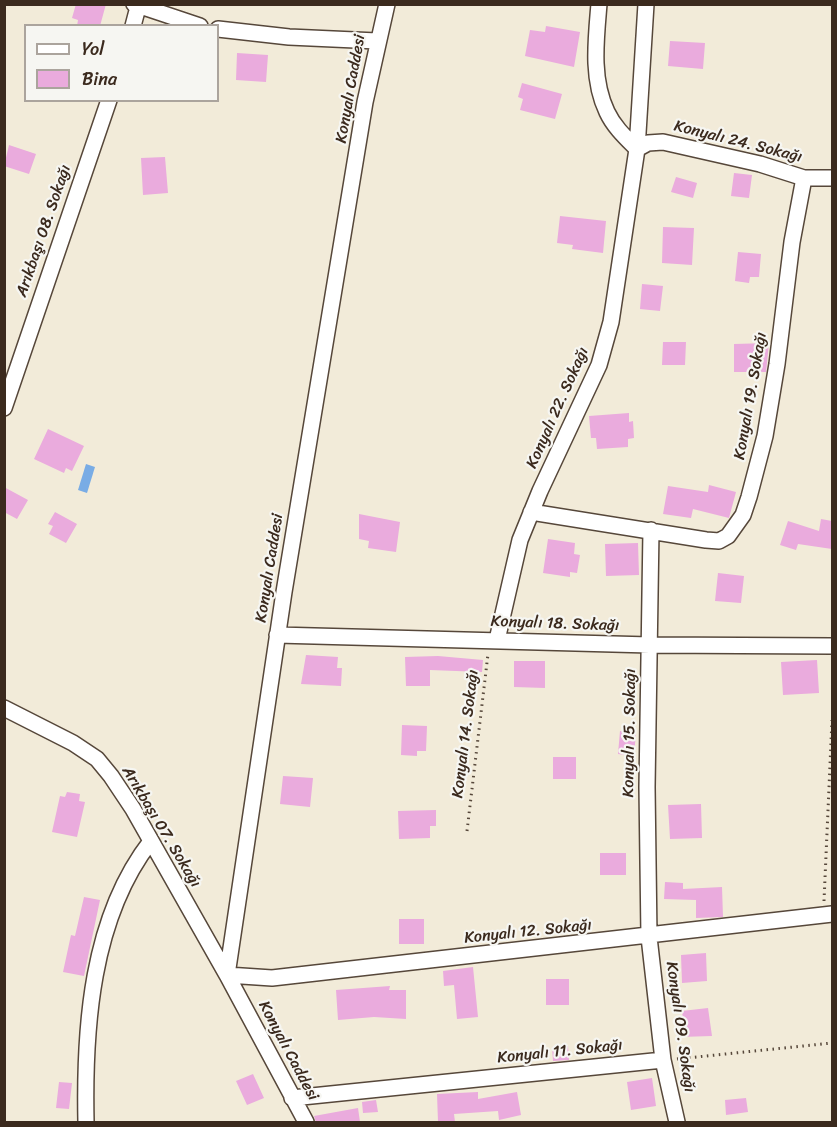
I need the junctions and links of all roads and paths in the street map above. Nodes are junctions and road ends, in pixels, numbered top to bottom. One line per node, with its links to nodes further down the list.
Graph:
1 (387, 4): 8 (street, Konyalı Caddesi)
2 (600, 4): 10 (street)
3 (646, 4): 10 (street, Konyalı 22. Sokağı)
4 (136, 6): 5 (street); 6 (street)
5 (133, 24)
6 (194, 24)
7 (219, 29): 8 (street)
8 (376, 41): 16 (street, Konyalı Caddesi)
9 (108, 102): 13 (street, Arıkbaşı 08. Sokağı)
10 (637, 149): 11 (street, Konyalı 24. Sokağı); 14 (street, Konyalı 22. Sokağı)
11 (804, 178): 12 (street, Konyalı 24. Sokağı); 15 (street, Konyalı 19. Sokağı)
12 (832, 178)
13 (4, 408)
14 (531, 512): 15 (street); 17 (street, Konyalı 22. Sokağı)
15 (651, 531): 18 (street, Konyalı 15. Sokağı)
16 (277, 635): 17 (street, Konyalı 18. Sokağı); 26 (street, Konyalı Caddesi)
17 (493, 640): 18 (street, Konyalı 18. Sokağı); 22 (path, Konyalı 14. Sokağı)
18 (650, 645): 19 (street, Konyalı 18. Sokağı); 25 (street, Konyalı 15. Sokağı)
19 (832, 646)
20 (4, 708): 23 (street, Arıkbaşı 07. Sokağı)
21 (832, 720): 24 (path)
22 (467, 831)
23 (151, 841): 26 (street, Arıkbaşı 07. Sokağı); 30 (street)
24 (828, 915): 25 (street, Konyalı 12. Sokağı)
25 (649, 937): 26 (street, Konyalı 12. Sokağı); 28 (street, Konyalı 09. Sokağı)
26 (227, 975): 29 (street, Konyalı Caddesi)
27 (832, 1043): 28 (path)
28 (663, 1060): 29 (street, Konyalı 11. Sokağı); 32 (street, Konyalı 09. Sokağı)
29 (292, 1098): 31 (street, Konyalı Caddesi)
30 (86, 1122)
31 (306, 1122)
32 (677, 1122)

